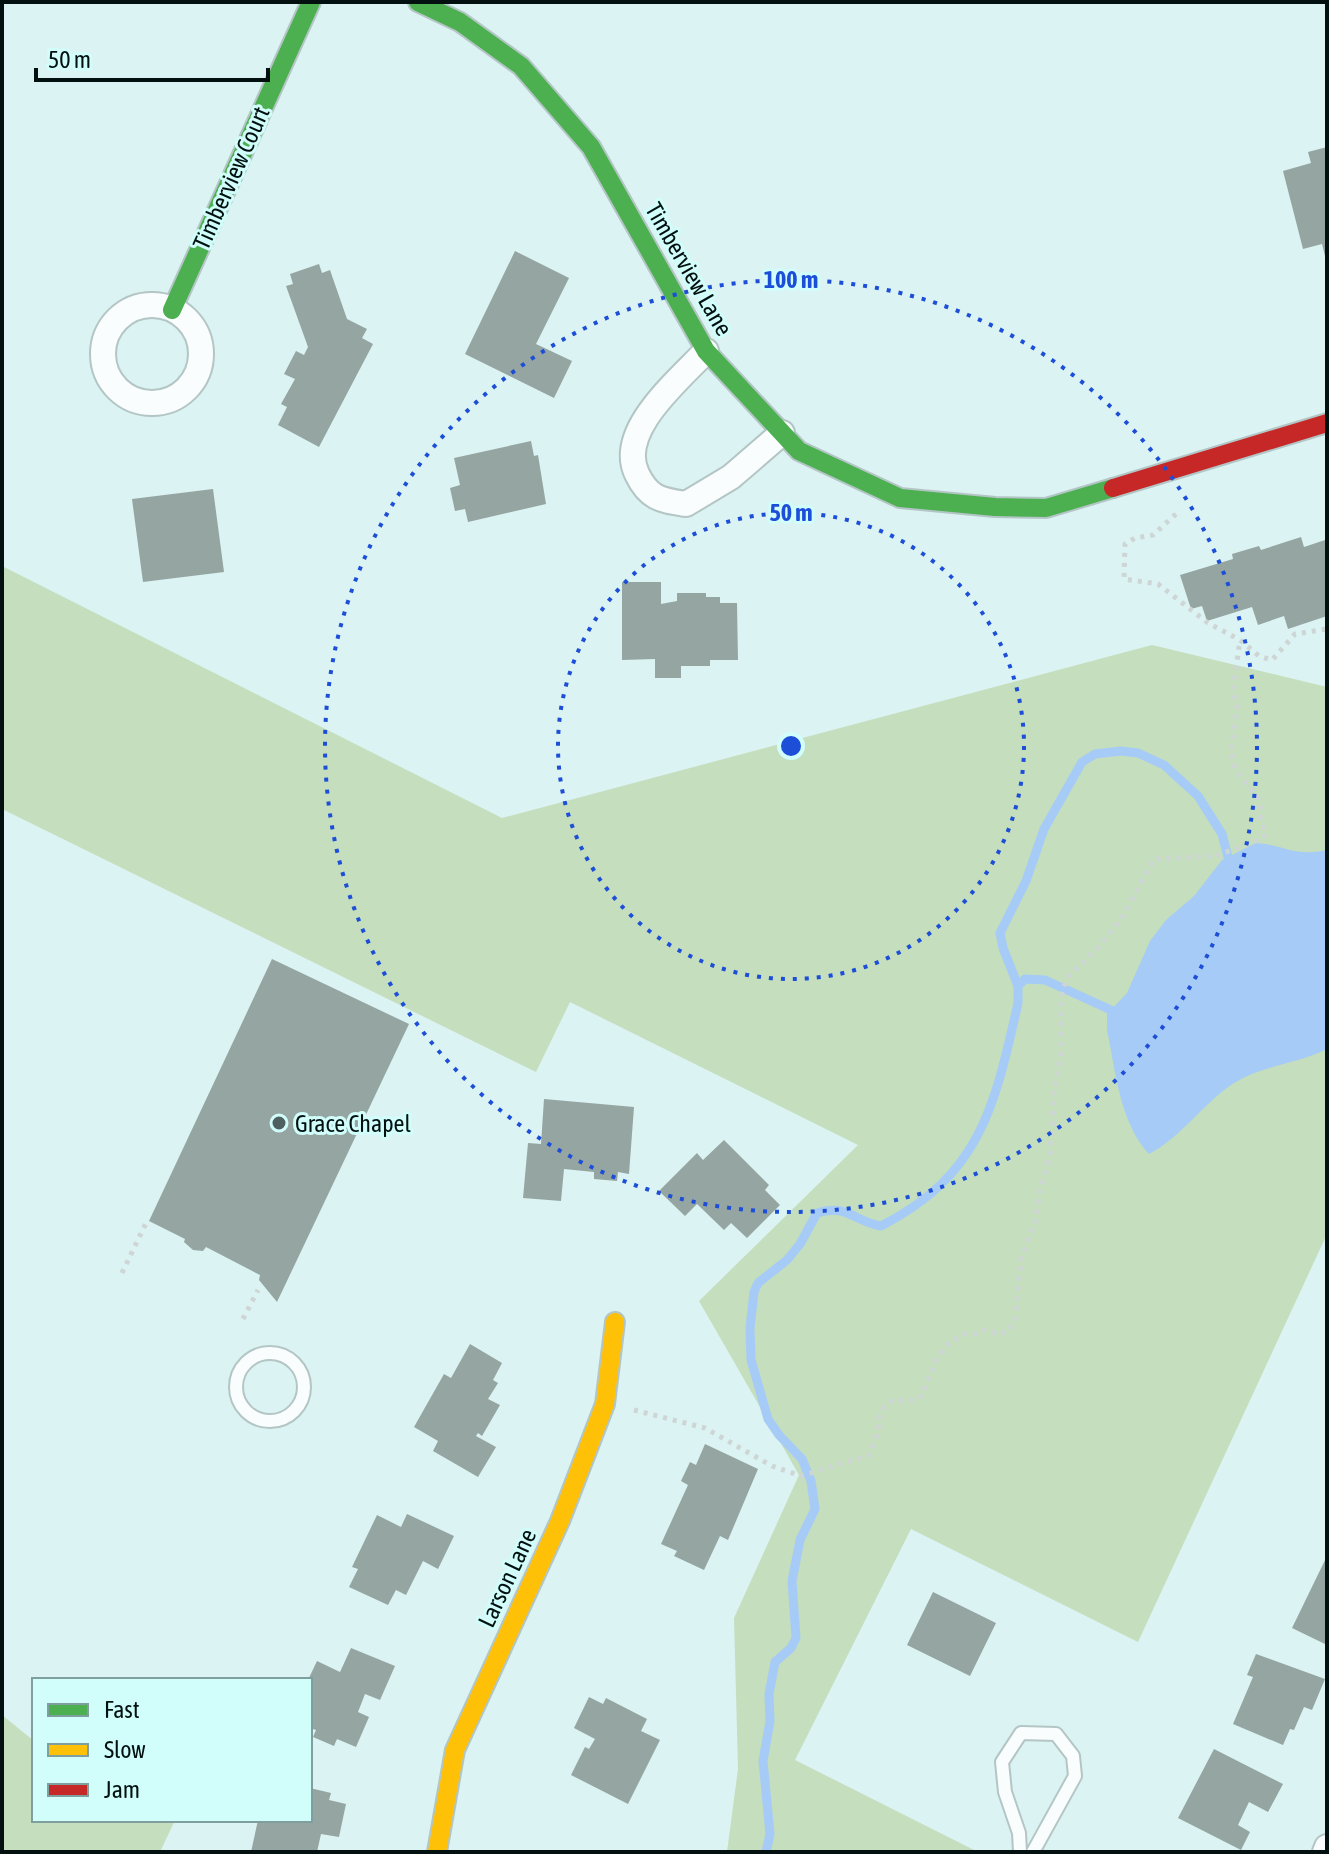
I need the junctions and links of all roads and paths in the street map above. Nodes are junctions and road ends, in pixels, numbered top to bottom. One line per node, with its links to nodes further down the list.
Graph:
1 (311, 2): 3 (street, Timberview Court)
2 (418, 2): 4 (street, Timberview Lane)
3 (172, 310): 3 (street)
4 (706, 351): 6 (street, Timberview Lane); 6 (street)
5 (1327, 423): 6 (street, Timberview Lane)
6 (782, 433)
7 (1176, 514): 9 (path)
8 (1327, 629): 9 (path)
9 (1240, 640): 16 (path)
10 (146, 1223): 11 (path)
11 (122, 1273)
12 (258, 1290): 13 (path)
13 (243, 1319)
14 (615, 1322): 16 (street, Larson Lane)
15 (236, 1395): 15 (lane)
16 (605, 1404): 17 (street, Larson Lane)
17 (437, 1852)
18 (1020, 1852): 19 (lane)
19 (1033, 1852)

